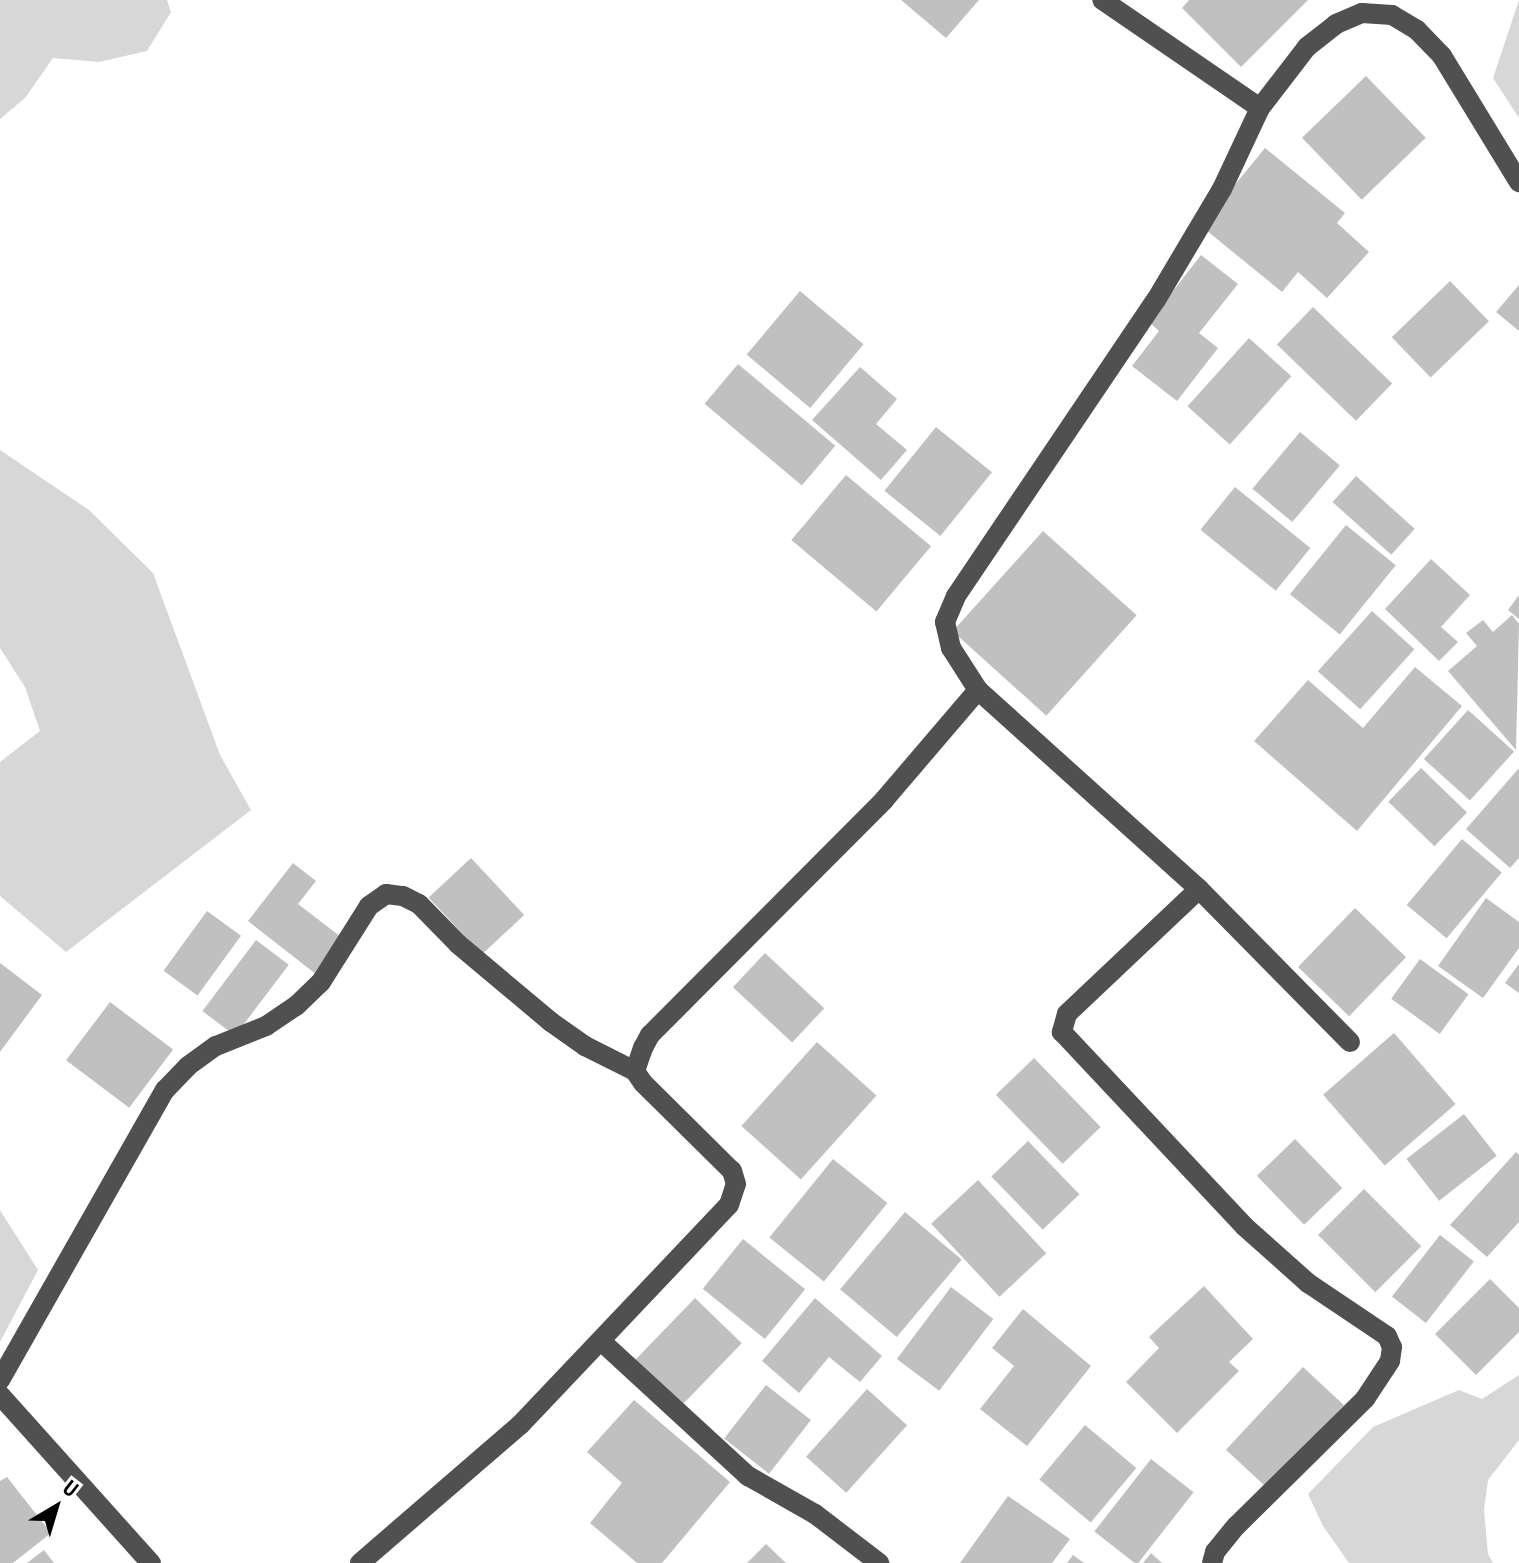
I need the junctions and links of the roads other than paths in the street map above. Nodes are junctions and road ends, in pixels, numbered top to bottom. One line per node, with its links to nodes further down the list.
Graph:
1 (1102, 0): 2 (street)
2 (1260, 108): 3 (street); 4 (street)
3 (1519, 182)
4 (978, 690): 5 (street); 7 (street)
5 (1199, 889): 6 (street); 14 (street)
6 (1350, 1042)
7 (635, 1071): 8 (street); 9 (street)
8 (601, 1341): 12 (street); 13 (street)
9 (0, 1380)
10 (0, 1395): 11 (street)
11 (151, 1563)
12 (360, 1563)
13 (879, 1563)
14 (1212, 1563)

